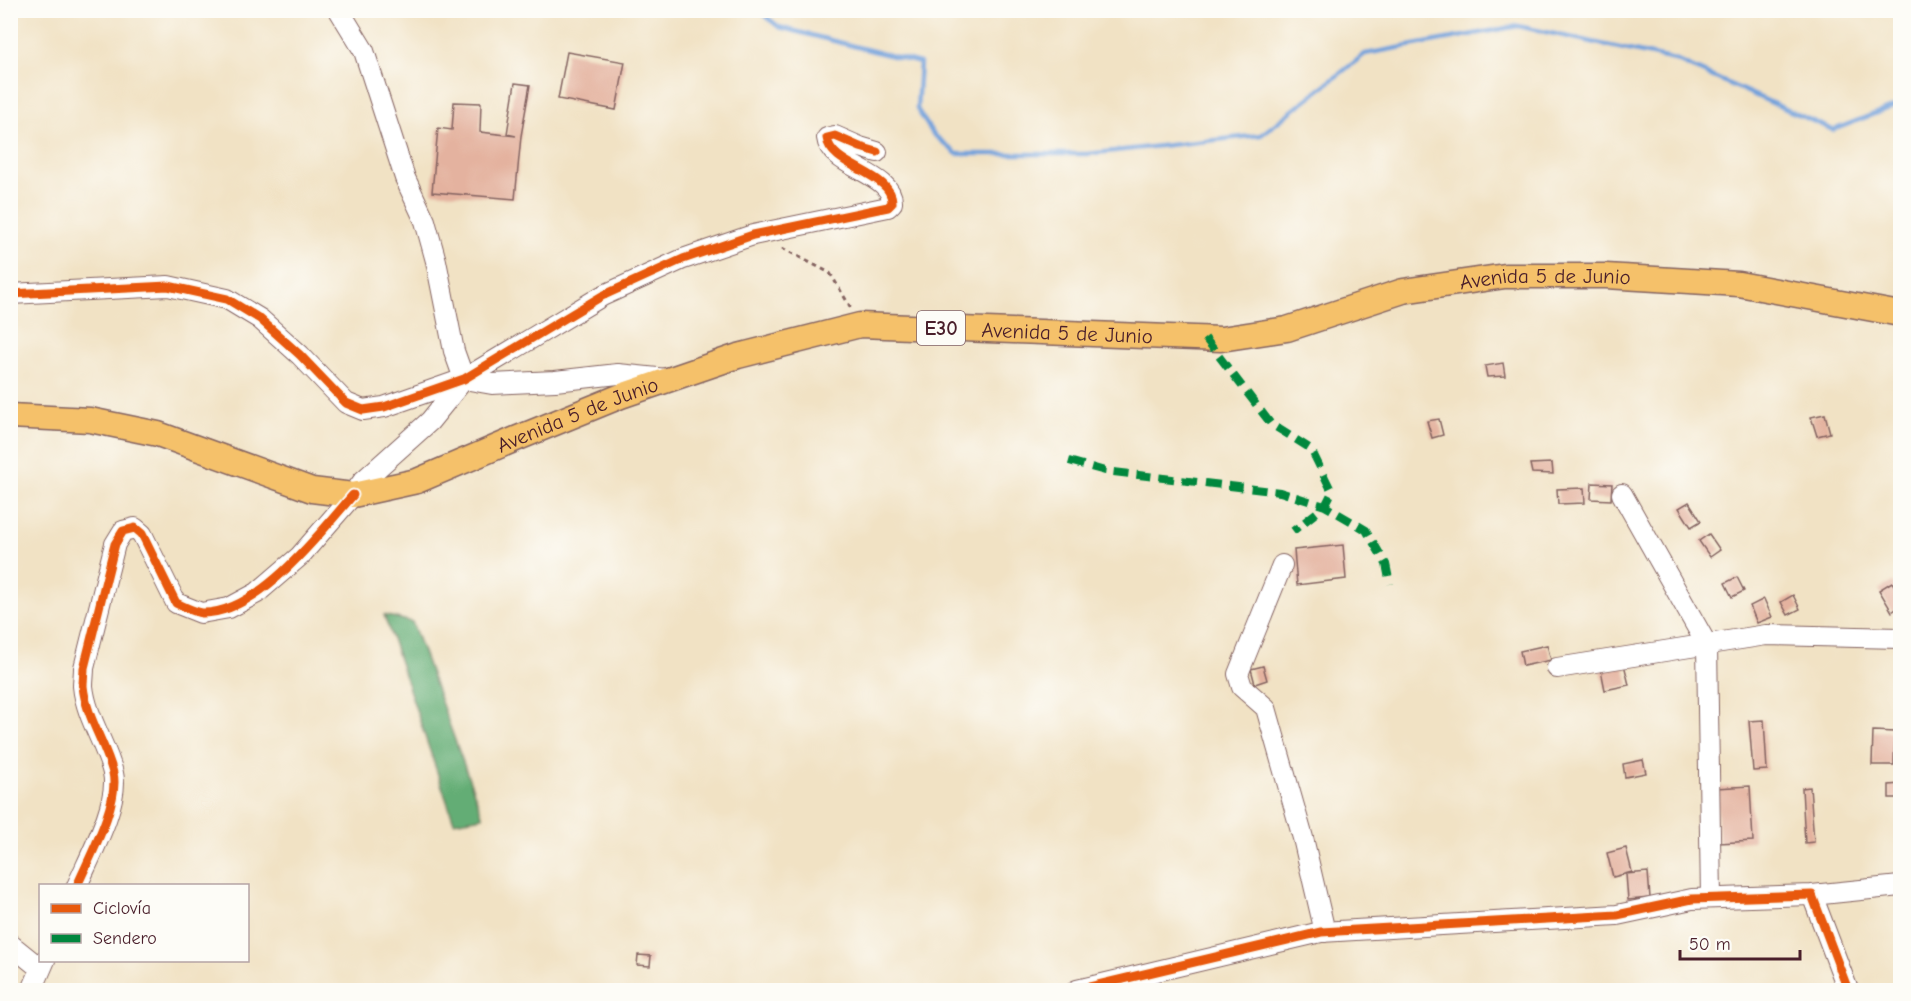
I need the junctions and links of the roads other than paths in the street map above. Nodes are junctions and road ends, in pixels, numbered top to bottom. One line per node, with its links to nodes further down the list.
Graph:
1 (339, 10): 5 (street)
2 (877, 152): 5 (street)
3 (10, 294): 5 (street)
4 (1900, 314): 6 (main road, Avenida 5 de Junio / E30)
5 (464, 379): 6 (street); 9 (street)
6 (671, 379): 9 (main road, Avenida 5 de Junio / E30)
7 (10, 416): 9 (main road, Avenida 5 de Junio / E30)
8 (1622, 494): 12 (street)
9 (353, 495): 14 (street)
10 (1281, 566): 18 (street)
11 (1900, 638): 12 (street)
12 (1707, 645): 13 (street); 17 (street)
13 (1557, 668)
14 (77, 884)
15 (1900, 886): 16 (street)
16 (1812, 895): 17 (street); 23 (street)
17 (1711, 898): 18 (street)
18 (1325, 932): 22 (street)
19 (10, 944): 20 (street)
20 (43, 965): 21 (street)
21 (32, 990)
22 (1077, 990)
23 (1848, 990)

